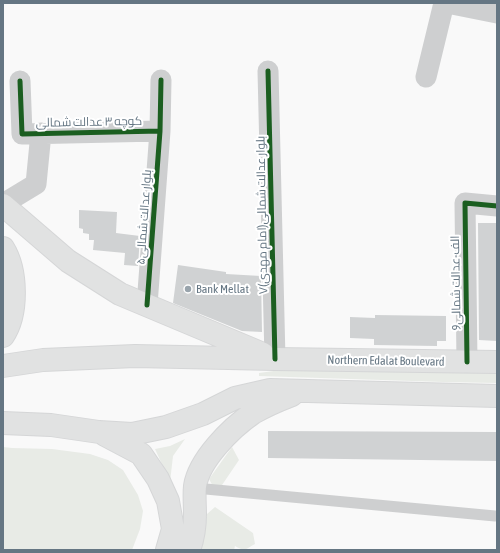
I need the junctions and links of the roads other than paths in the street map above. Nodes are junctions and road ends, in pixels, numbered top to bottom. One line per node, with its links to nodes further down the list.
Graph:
1 (446, 3): 2 (street); 4 (street)
2 (497, 13)
3 (268, 71): 14 (street, ۷بلوار عدالت شمالی(امام مهدی))
4 (426, 77)
5 (161, 80): 7 (street, بلوار عدالت شمالی۵)
6 (20, 81): 8 (street, کوچه ۳ عدالت شمالی)
7 (160, 130): 8 (street, کوچه ۳ عدالت شمالی); 12 (street, بلوار عدالت شمالی۵)
8 (40, 133): 9 (street, کوچه ۳ عدالت شمالی)
9 (3, 205): 12 (main road)
10 (497, 206): 15 (street, 9الف-عدالت شمالی)
11 (3, 248): 13 (main road)
12 (147, 305): 14 (main road)
13 (3, 336)
14 (275, 360): 15 (main road, Northern Edalat Boulevard); 17 (main road, Northern Edalat Boulevard)
15 (467, 362): 16 (main road, Northern Edalat Boulevard)
16 (497, 362)
17 (3, 366)
18 (301, 390): 19 (main road); 21 (main road); 22 (main road)
19 (497, 396)
20 (3, 423): 21 (main road)
21 (99, 432): 24 (main road)
22 (195, 488): 23 (lane); 25 (main road)
23 (495, 516)
24 (167, 550)
25 (189, 550)

